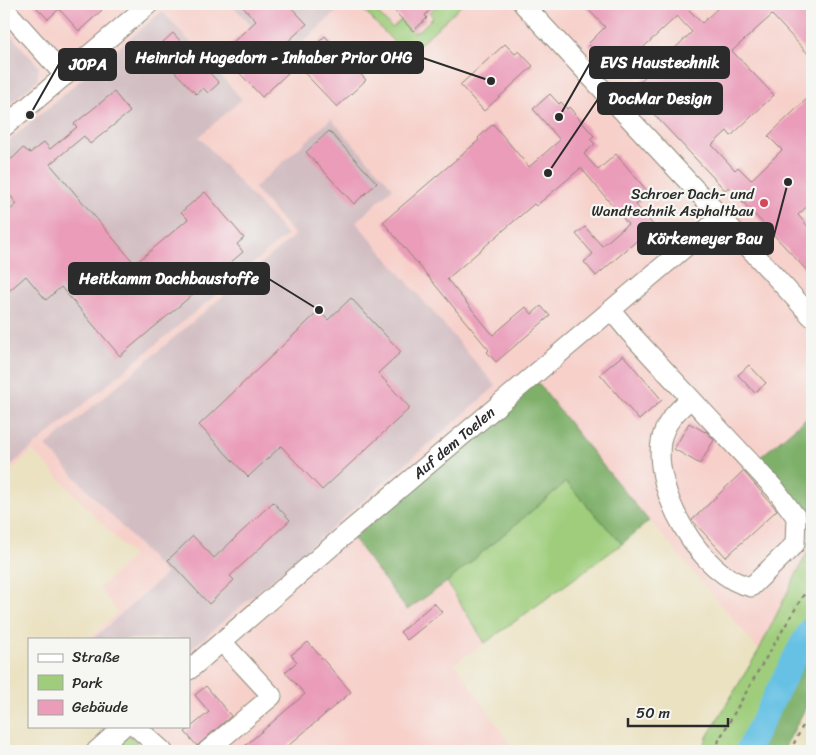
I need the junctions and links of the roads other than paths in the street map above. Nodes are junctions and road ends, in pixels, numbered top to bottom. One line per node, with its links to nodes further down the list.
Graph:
1 (149, 4): 4 (street)
2 (523, 4): 6 (street)
3 (4, 8): 4 (street)
4 (65, 76): 5 (street)
5 (4, 127)
6 (721, 217): 7 (street, Auf dem Toelen); 8 (street)
7 (611, 310): 9 (street); 10 (street, Auf dem Toelen)
8 (812, 318)
9 (690, 399): 9 (street)
10 (222, 642): 11 (street, Auf dem Toelen); 16 (street)
11 (190, 669)
12 (122, 728): 14 (street)
13 (138, 728): 15 (street)
14 (96, 751)
15 (163, 751)
16 (207, 751)

